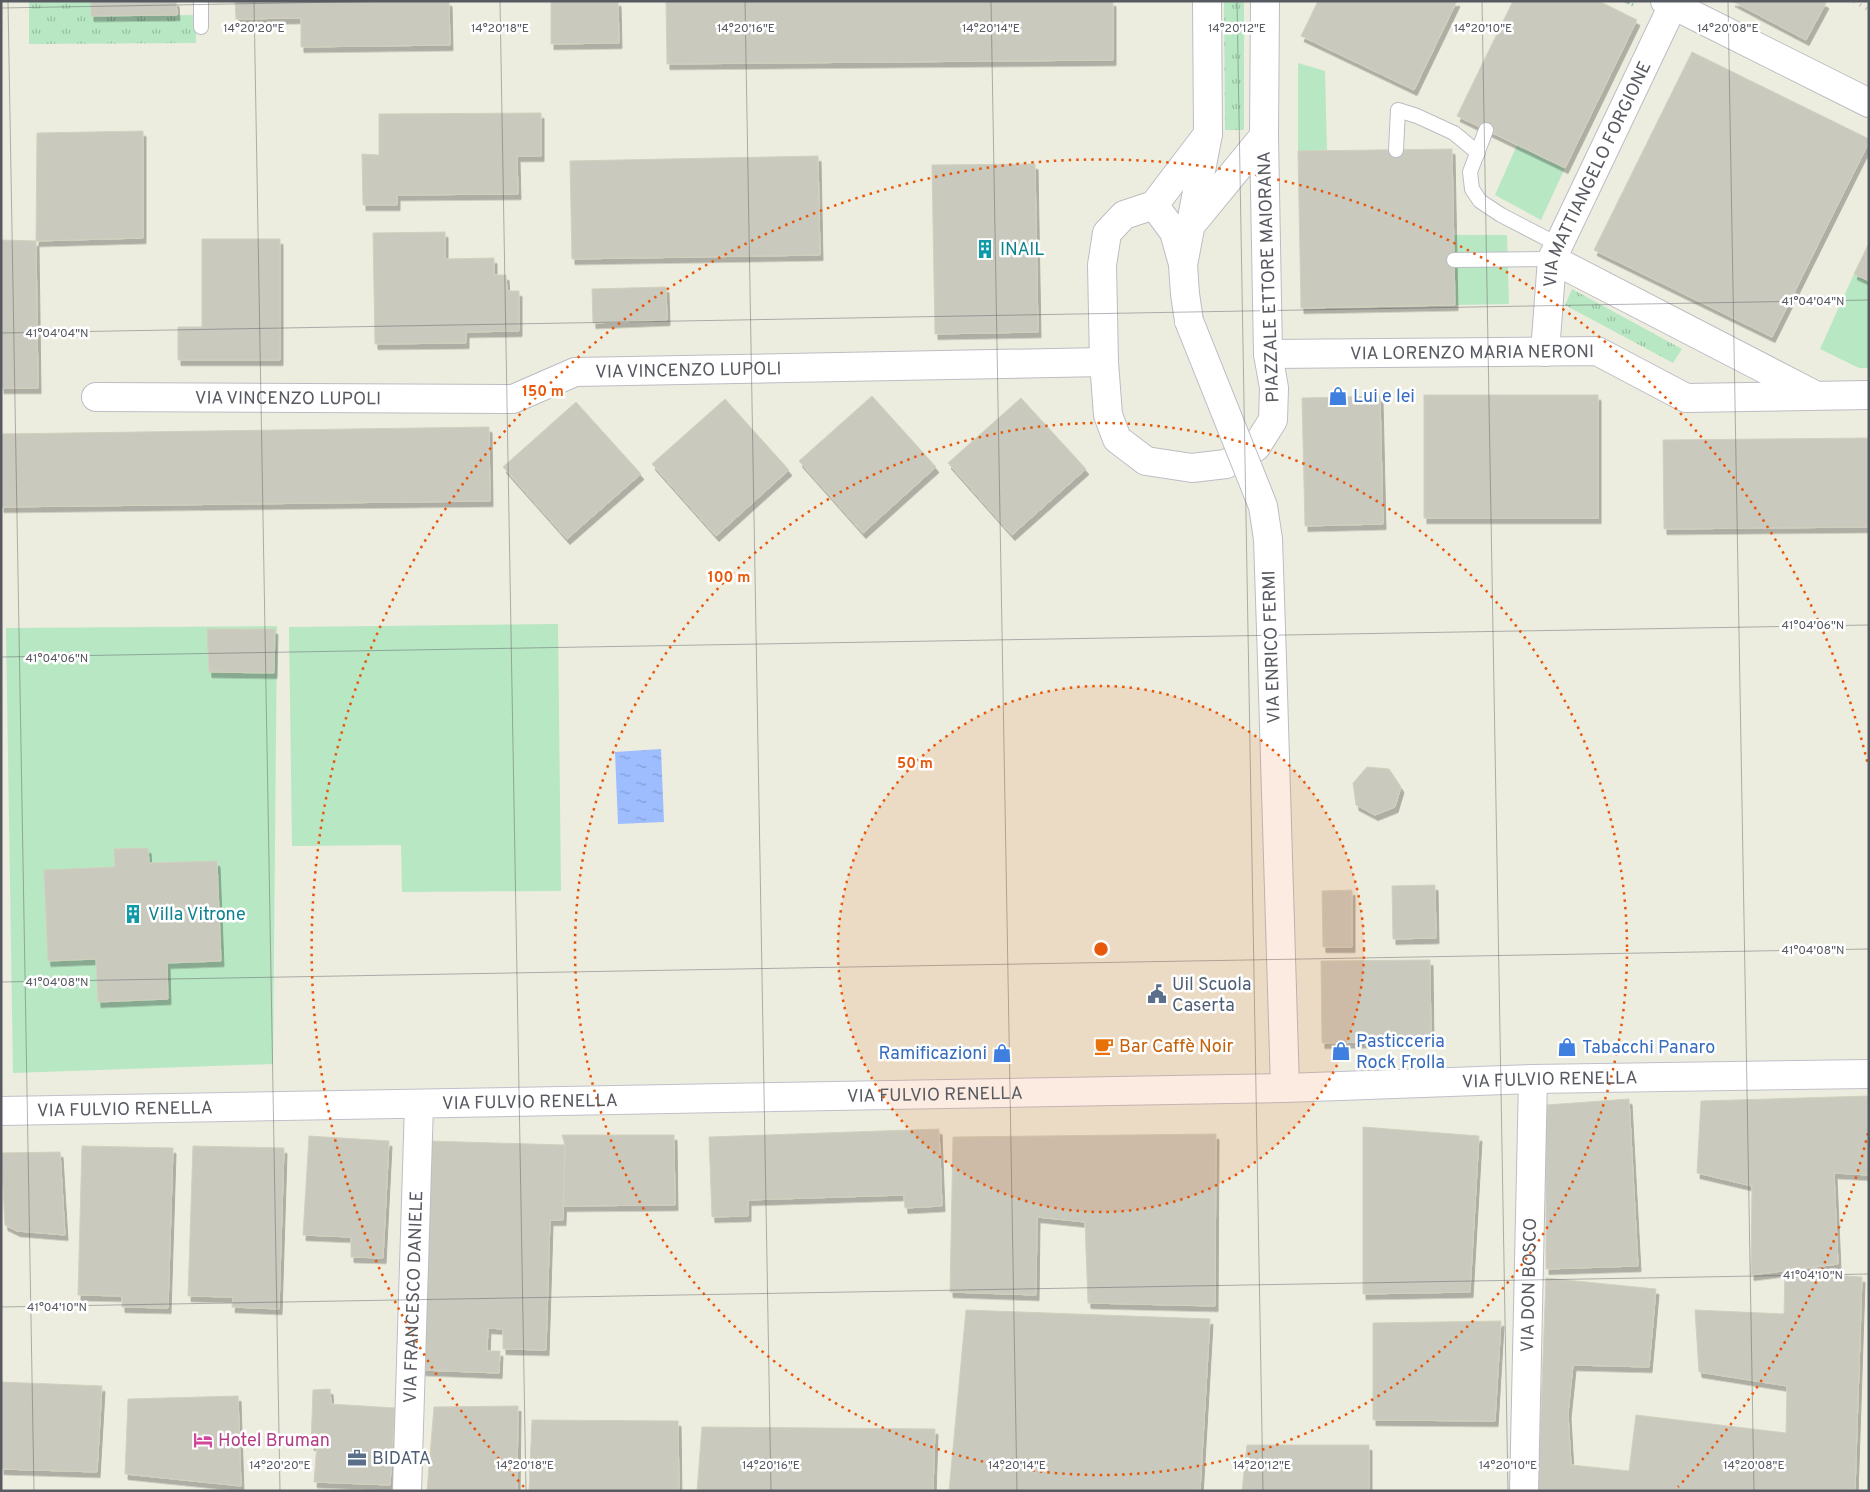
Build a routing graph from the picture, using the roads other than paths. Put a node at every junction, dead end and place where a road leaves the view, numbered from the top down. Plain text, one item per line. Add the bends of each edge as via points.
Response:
1 (201, 1) edge
2 (1207, 1) edge
3 (1265, 1) edge
4 (1669, 3) edge
5 (201, 27) dead end
6 (1869, 103) edge
7 (1486, 130) dead end
8 (1208, 134) junction
9 (1264, 136) junction
10 (1396, 150) dead end
11 (1478, 153) junction
12 (1154, 205) junction
13 (1193, 222) junction
14 (1555, 252) junction
15 (1454, 260) dead end
16 (1183, 265) junction
17 (1545, 352) junction
18 (1268, 354) junction
19 (1104, 362) junction
20 (1869, 394) edge
21 (1814, 395) junction
22 (96, 397) dead end
23 (1869, 1074) edge
24 (1534, 1079) junction
25 (1285, 1088) junction
26 (419, 1104) junction
27 (1, 1111) edge
28 (407, 1491) edge
29 (1524, 1491) edge

1 - 5 lane
2 - 8 street
3 - 9 street, PIAZZALE ETTORE MAIORANA
4 - 6 street
4 - 14 street, VIA MATTIANGELO FORGIONE
7 - 11 lane
8 - 9 street, PIAZZALE ETTORE MAIORANA via 1220,146 1234,149 1245,148
8 - 12 street
8 - 13 street, VIA ENRICO FERMI
9 - 13 street, VIA ENRICO FERMI
9 - 18 street, PIAZZALE ETTORE MAIORANA
10 - 11 lane via 1398,110 1454,134
11 - 14 lane via 1470,172 1472,189 1480,201
12 - 16 street via 1174,232
12 - 19 street, PIAZZALE ETTORE MAIORANA via 1124,215 1106,233 1102,265
13 - 16 street, VIA ENRICO FERMI
14 - 15 lane
14 - 17 street, VIA MATTIANGELO FORGIONE
14 - 21 street, VIA LORENZO MARIA NERONI
16 - 25 street, VIA ENRICO FERMI, bridge via 1189,321 1262,506 1268,539
17 - 18 street, VIA LORENZO MARIA NERONI
17 - 21 street, VIA LORENZO MARIA NERONI via 1597,351 1686,398
18 - 19 street, PIAZZALE ETTORE MAIORANA via 1274,388 1272,420 1256,447 1226,464 1192,468 1146,461 1117,439 1108,415
19 - 22 street, VIA VINCENZO LUPOLI via 575,372 513,399
20 - 21 street, VIA LORENZO MARIA NERONI
23 - 24 street, VIA FULVIO RENELLA
24 - 25 street, VIA FULVIO RENELLA
24 - 29 street, VIA DON BOSCO
25 - 26 street, VIA FULVIO RENELLA
26 - 27 street, VIA FULVIO RENELLA
26 - 28 street, VIA FRANCESCO DANIELE

